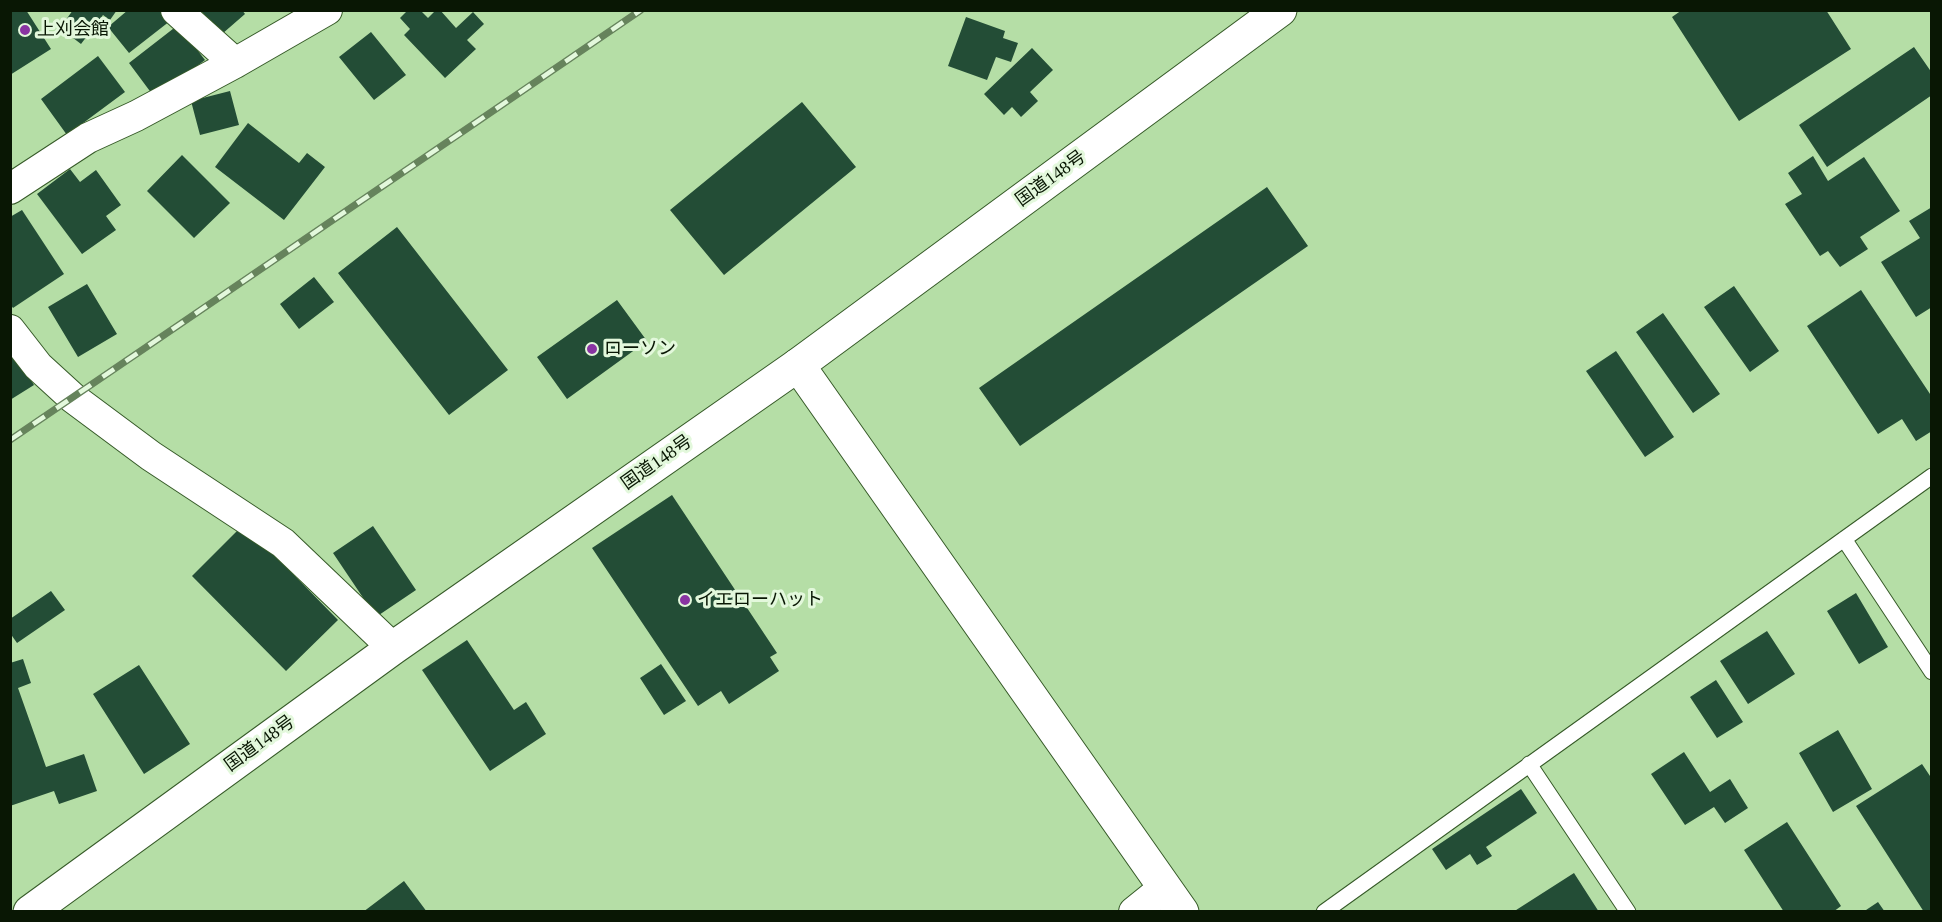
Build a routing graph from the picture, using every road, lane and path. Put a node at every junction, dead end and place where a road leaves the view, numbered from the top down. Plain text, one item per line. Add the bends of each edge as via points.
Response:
1 (176, 10) edge
2 (327, 10) edge
3 (1280, 10) edge
4 (235, 63) junction
5 (10, 189) edge
6 (10, 330) edge
7 (798, 365) junction
8 (1932, 476) edge
9 (1844, 539) junction
10 (393, 648) junction
11 (1932, 672) edge
12 (1529, 764) junction
13 (1173, 899) edge
14 (30, 912) edge
15 (1134, 912) edge
16 (1324, 912) edge
17 (1628, 912) edge

1 - 4 street
2 - 4 street
3 - 7 main road, 国道148号
4 - 5 street via 88,138
6 - 10 street via 38,366 73,398 151,456 283,543
7 - 10 main road, 国道148号
7 - 13 main road
8 - 9 lane
9 - 11 lane
9 - 12 lane
10 - 14 main road, 国道148号
12 - 16 lane
12 - 17 lane
13 - 15 street

